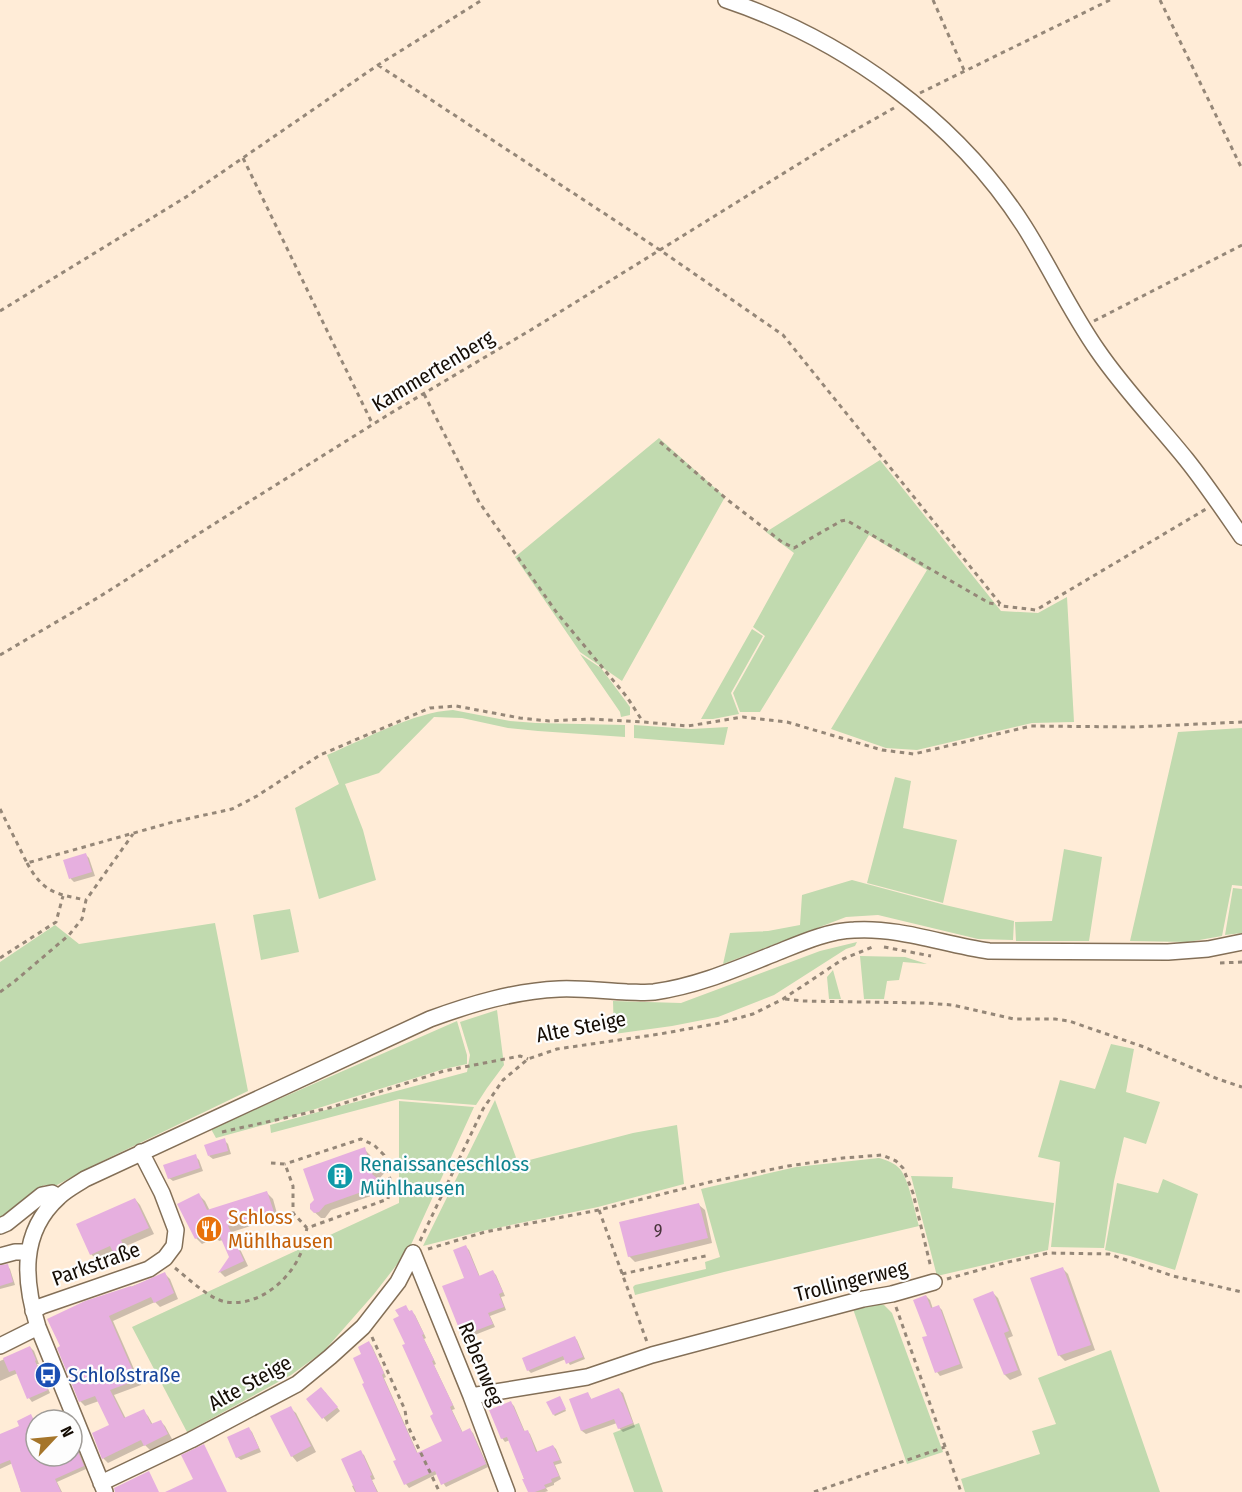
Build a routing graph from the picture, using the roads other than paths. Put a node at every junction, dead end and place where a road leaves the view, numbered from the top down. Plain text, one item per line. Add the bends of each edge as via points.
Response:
1 (726, 0) edge
2 (1242, 537) edge
3 (1242, 942) edge
4 (141, 1152) junction
5 (59, 1197) junction
6 (0, 1226) edge
7 (28, 1252) junction
8 (413, 1253) joint
9 (0, 1256) edge
10 (934, 1282) road end
11 (33, 1311) junction
12 (38, 1327) junction
13 (0, 1346) edge
14 (471, 1396) junction
15 (103, 1487) edge
16 (507, 1492) edge

1 - 2 street via 808,35 859,65 944,130 984,172 1023,226 1105,361 1187,460
3 - 4 street via 1168,952 989,951 899,933 845,931 806,941 684,987 651,993 559,989 477,1003 430,1019
4 - 5 street via 85,1179
4 - 11 street, Parkstraße via 176,1230 174,1246 165,1258 148,1269
5 - 6 street via 52,1193 42,1195
5 - 7 street via 39,1223
7 - 9 street
7 - 11 street via 27,1276
8 - 14 street, Rebenweg
8 - 15 street, Alte Steige via 398,1282 363,1327 297,1384
10 - 14 street, Trollingerweg via 652,1355 587,1377
11 - 12 street
12 - 13 street
12 - 15 street
14 - 16 street, Rebenweg

